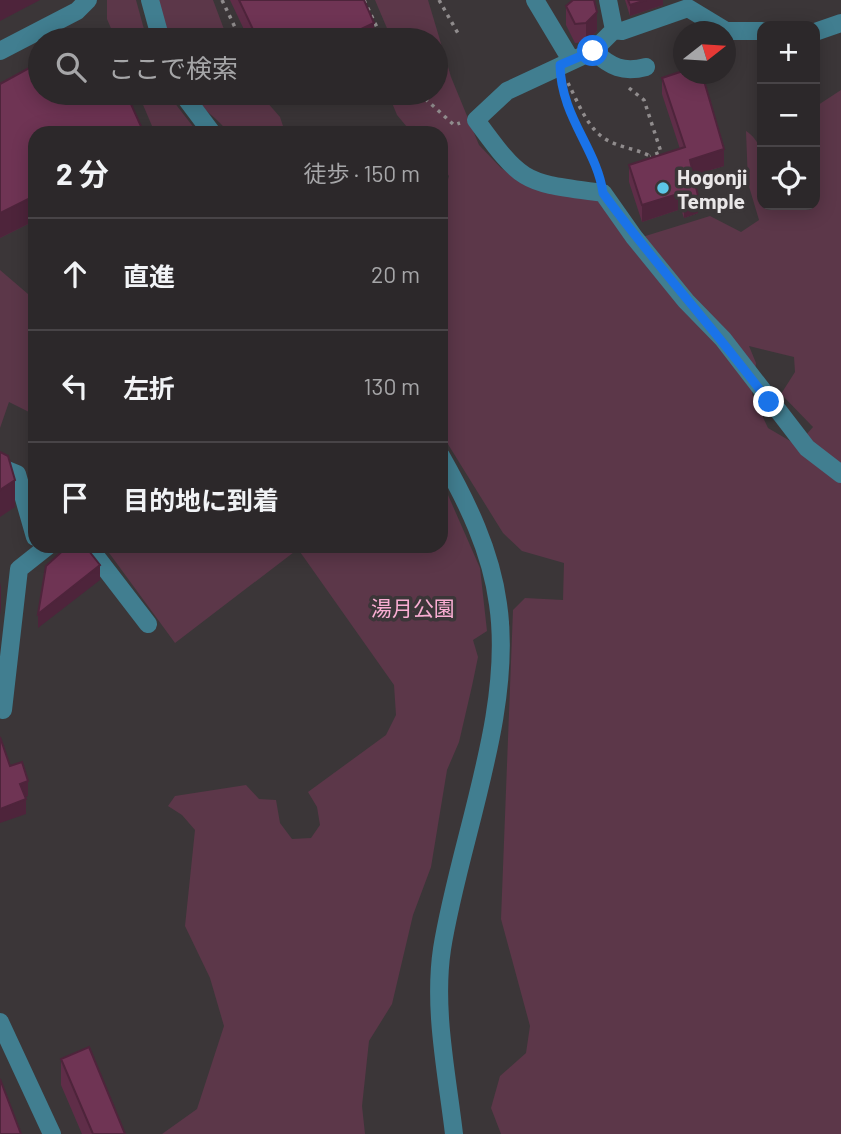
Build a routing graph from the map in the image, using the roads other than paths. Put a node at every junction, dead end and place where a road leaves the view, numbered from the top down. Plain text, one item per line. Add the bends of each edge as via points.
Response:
1 (88, 0) edge
2 (150, 0) edge
3 (535, 0) edge
4 (608, 0) edge
5 (841, 23) edge
6 (44, 28) edge
7 (158, 28) edge
8 (614, 30) junction
9 (820, 30) edge
10 (757, 31) edge
11 (28, 36) edge
12 (0, 51) edge
13 (593, 51) junction
14 (566, 63) junction
15 (646, 68) dead end
16 (191, 105) edge
17 (207, 126) edge
18 (0, 467) edge
19 (448, 469) edge
20 (841, 474) edge
21 (28, 508) edge
22 (33, 553) edge
23 (93, 553) edge
24 (148, 624) dead end
25 (3, 710) dead end
26 (0, 1022) edge
27 (52, 1134) edge
28 (454, 1134) edge

1 - 6 street
2 - 7 street
3 - 14 street
4 - 8 street
5 - 9 street
8 - 10 street via 688,8 726,31
8 - 13 street
11 - 12 street
13 - 14 street
13 - 15 street via 620,70
14 - 20 street via 508,91 476,120 507,163 524,177 539,184 603,193 807,447
16 - 17 street
18 - 21 street via 17,474
19 - 28 street via 483,545 494,579 500,628 497,699 442,949 442,1033
22 - 25 street via 19,569
23 - 24 street
26 - 27 street

